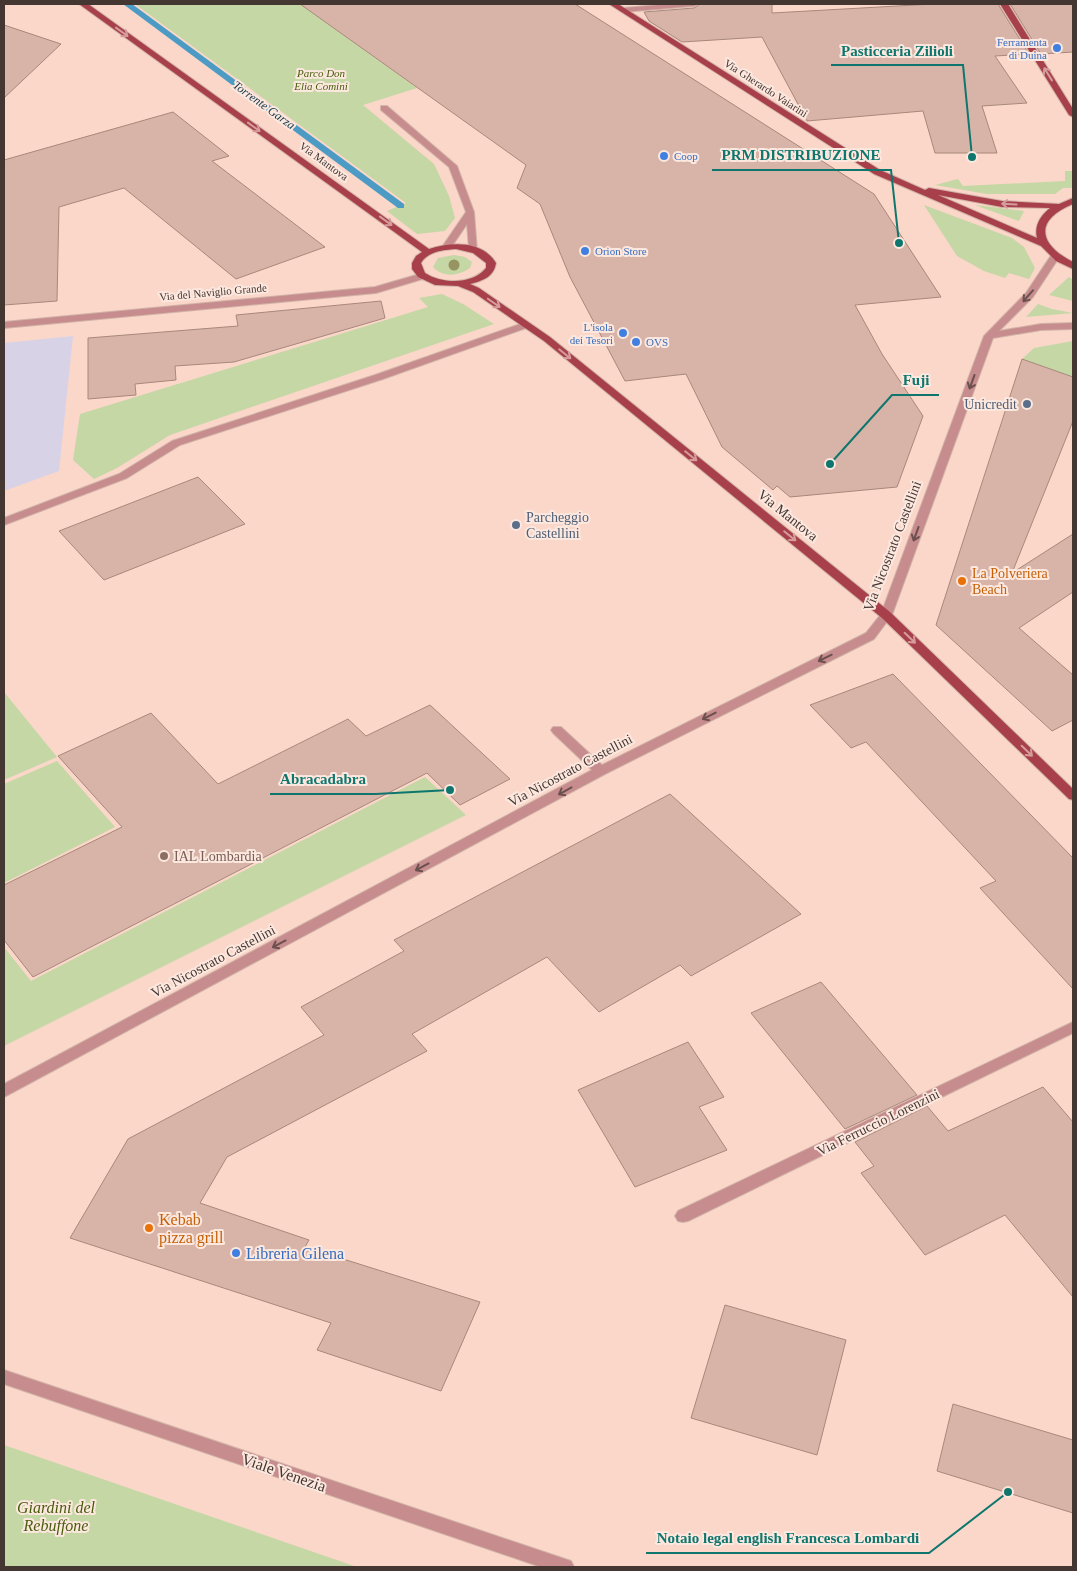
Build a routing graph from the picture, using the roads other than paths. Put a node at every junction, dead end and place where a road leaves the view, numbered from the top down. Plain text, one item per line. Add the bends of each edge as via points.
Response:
1 (82, 4) edge
2 (613, 4) edge
3 (694, 4) edge
4 (1004, 4) edge
5 (623, 10) junction
6 (384, 108) dead end
7 (1073, 115) edge
8 (910, 187) junction
9 (1073, 201) edge
10 (1058, 206) junction
11 (470, 212) junction
12 (1043, 244) junction
13 (446, 247) junction
14 (474, 249) junction
15 (428, 252) junction
16 (1055, 256) junction
17 (1073, 266) edge
18 (423, 276) junction
19 (461, 284) junction
20 (4, 324) edge
21 (526, 325) junction
22 (1073, 326) edge
23 (989, 336) junction
24 (4, 522) edge
25 (886, 616) junction
26 (557, 730) dead end
27 (601, 771) junction
28 (1073, 796) edge
29 (1073, 1028) edge
30 (4, 1091) edge
31 (683, 1216) dead end
32 (4, 1377) edge
33 (565, 1567) edge

1 -> 15 main road, Via Mantova
2 - 5 main road, Via Gherardo Vaiarini
3 - 5 street
7 -> 4 main road
5 - 8 main road, Via Gherardo Vaiarini via 877,172
6 - 11 street via 453,166
10 -> 8 main road, Via Gherardo Vaiarini via 1002,204
8 - 12 main road, Via Gherardo Vaiarini
9 - 10 main road
10 - 12 main road via 1040,223 1039,234
11 - 13 street
11 - 14 street
12 - 16 main road
13 - 14 main road
13 - 15 main road
14 - 19 main road, Via Mantova via 490,260 490,268 480,278
15 - 18 main road via 417,263
16 - 17 main road
16 -> 23 street, Via Nicostrato Castellini via 1030,295
18 - 19 main road, Via Mantova via 433,281
18 - 20 street, Via del Naviglio Grande via 376,290
19 -> 21 main road, Via Mantova via 476,290
21 - 24 street via 380,377 176,443 123,476
21 -> 25 main road, Via Mantova
22 - 23 street
23 -> 25 street, Via Nicostrato Castellini
25 -> 27 street, Via Nicostrato Castellini via 870,636
25 -> 28 main road, Via Mantova
26 - 27 street
27 -> 30 street, Via Nicostrato Castellini
29 - 31 street, Via Ferruccio Lorenzini
32 - 33 street, Viale Venezia

